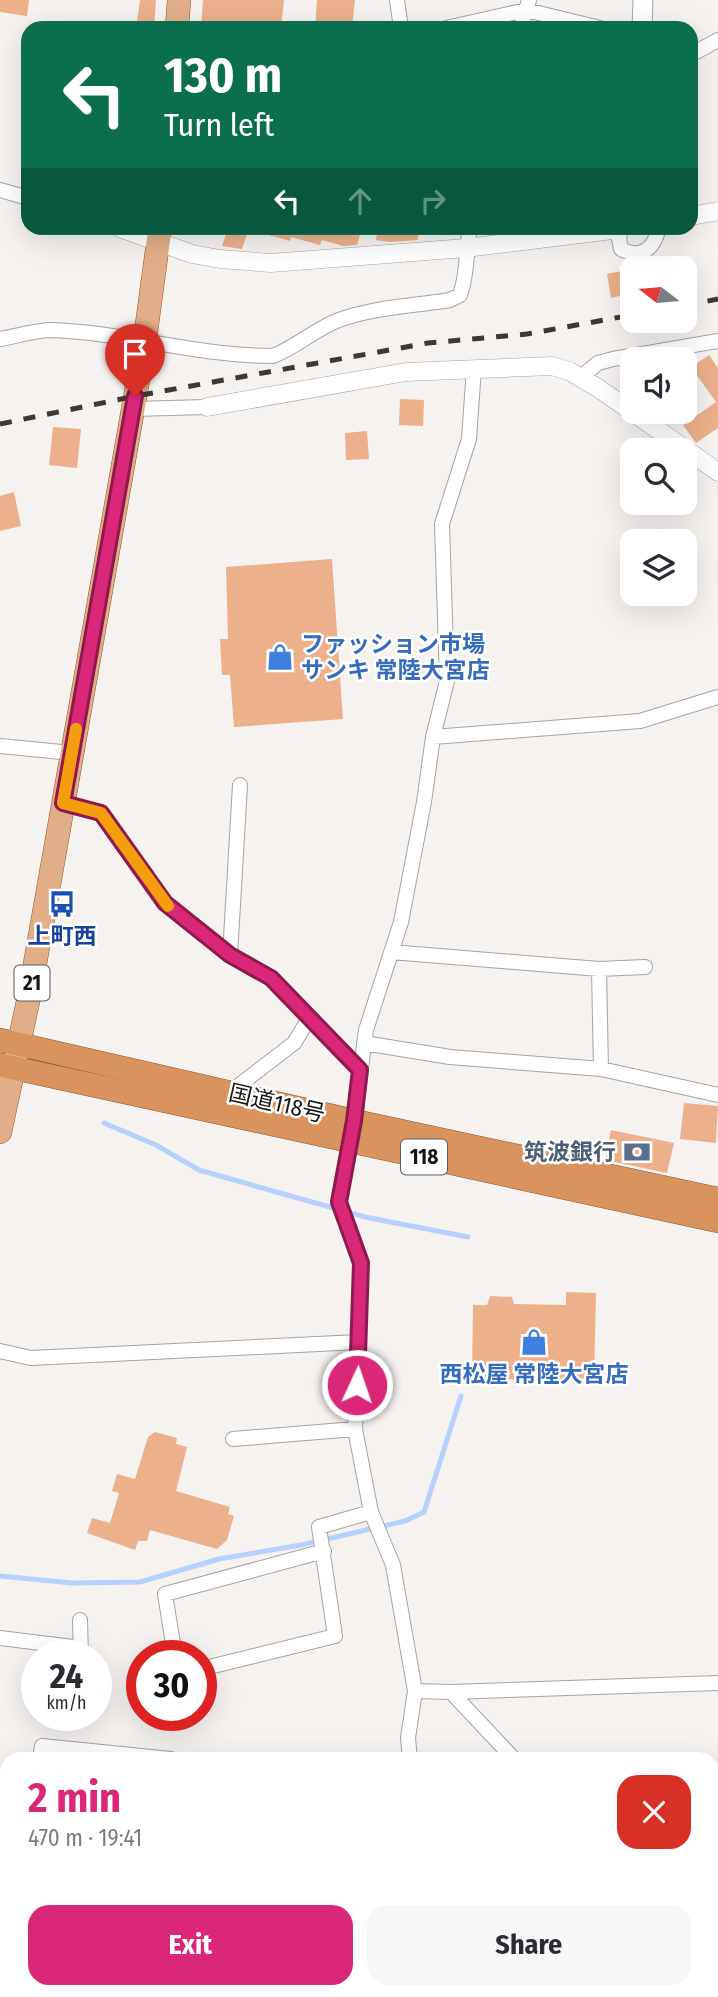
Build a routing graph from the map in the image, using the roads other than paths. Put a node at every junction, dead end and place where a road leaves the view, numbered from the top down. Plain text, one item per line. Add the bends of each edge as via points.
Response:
1 (179, 0) edge
2 (397, 0) edge
3 (643, 0) edge
4 (527, 5) edge
5 (178, 21) edge
6 (400, 21) edge
7 (471, 21) edge
8 (578, 21) edge
9 (642, 21) edge
10 (718, 40) edge
11 (698, 51) edge
12 (0, 190) edge
13 (21, 196) edge
14 (718, 211) edge
15 (698, 215) edge
16 (159, 235) edge
17 (160, 235) edge
18 (469, 235) edge
19 (566, 235) edge
20 (620, 235) edge
21 (657, 235) edge
22 (466, 248) junction
23 (0, 339) edge
24 (145, 340) junction
25 (718, 341) edge
26 (474, 368) junction
27 (581, 377) junction
28 (207, 407) joint
29 (134, 409) junction
30 (718, 471) edge
31 (718, 697) edge
32 (433, 737) junction
33 (0, 746) edge
34 (72, 753) junction
35 (240, 785) dead end
36 (63, 803) junction
37 (391, 952) junction
38 (230, 955) junction
39 (645, 967) dead end
40 (599, 970) junction
41 (310, 1017) junction
42 (9, 1042) edge
43 (364, 1042) junction
44 (7, 1067) edge
45 (601, 1069) junction
46 (360, 1070) junction
47 (229, 1093) junction
48 (718, 1095) edge
49 (352, 1131) junction
50 (0, 1132) edge
51 (718, 1199) edge
52 (718, 1221) edge
53 (359, 1342) junction
54 (0, 1351) edge
55 (355, 1429) junction
56 (233, 1439) dead end
57 (371, 1512) junction
58 (324, 1551) junction
59 (80, 1620) dead end
60 (0, 1638) edge
61 (81, 1640) edge
62 (172, 1640) edge
63 (21, 1642) edge
64 (217, 1665) edge
65 (718, 1683) edge
66 (415, 1690) junction
67 (451, 1692) junction
68 (41, 1752) edge
69 (93, 1752) edge
70 (409, 1752) edge
71 (507, 1752) edge

1 - 5 main road
2 - 6 street
3 - 9 main road
4 - 7 street
4 - 8 street
10 - 11 street
12 - 13 street
14 - 15 street
16 - 24 main road, 21
17 - 22 street via 178,250 271,263
18 - 22 street
19 - 22 street
20 - 21 street via 621,249 643,253 654,245
22 - 24 street via 460,295 357,314 272,356 201,351
23 - 24 street via 50,330
24 - 29 main road, 21
25 - 27 street via 613,359 598,363
26 - 27 street via 552,366
26 - 28 street via 406,372
26 - 32 street via 470,439 442,524 447,681
27 - 30 street
28 - 29 street
29 - 34 main road, 21
31 - 32 street via 640,722
32 - 37 street via 406,895
33 - 34 street
34 - 36 main road, 21
35 - 38 street
36 - 38 street via 101,813 165,903
36 - 42 main road, 21 via 30,992
37 - 40 street
37 - 43 street
38 - 41 street via 271,978
39 - 40 street
40 - 45 street
41 - 46 street
41 - 47 street via 294,1043
42 - 44 main road, 21
42 - 47 highway, 国道118号 / 118
43 - 45 street via 450,1058
43 - 46 street
44 - 49 highway, 国道118号 / 118
44 - 50 main road, 21
45 - 48 street
46 - 49 street
47 - 49 highway, 国道118号 / 118
49 - 51 highway, 国道118号 / 118
49 - 52 highway, 国道118号 / 118
49 - 53 street via 339,1202 361,1263
53 - 54 street via 31,1358
53 - 55 street
55 - 56 street
55 - 57 street
57 - 58 street via 319,1527
57 - 66 street via 393,1565
58 - 62 street via 164,1594
58 - 64 street via 335,1636
59 - 61 street
60 - 63 street
65 - 67 street
66 - 67 street
66 - 70 street
67 - 71 street
68 - 69 street via 41,1746

